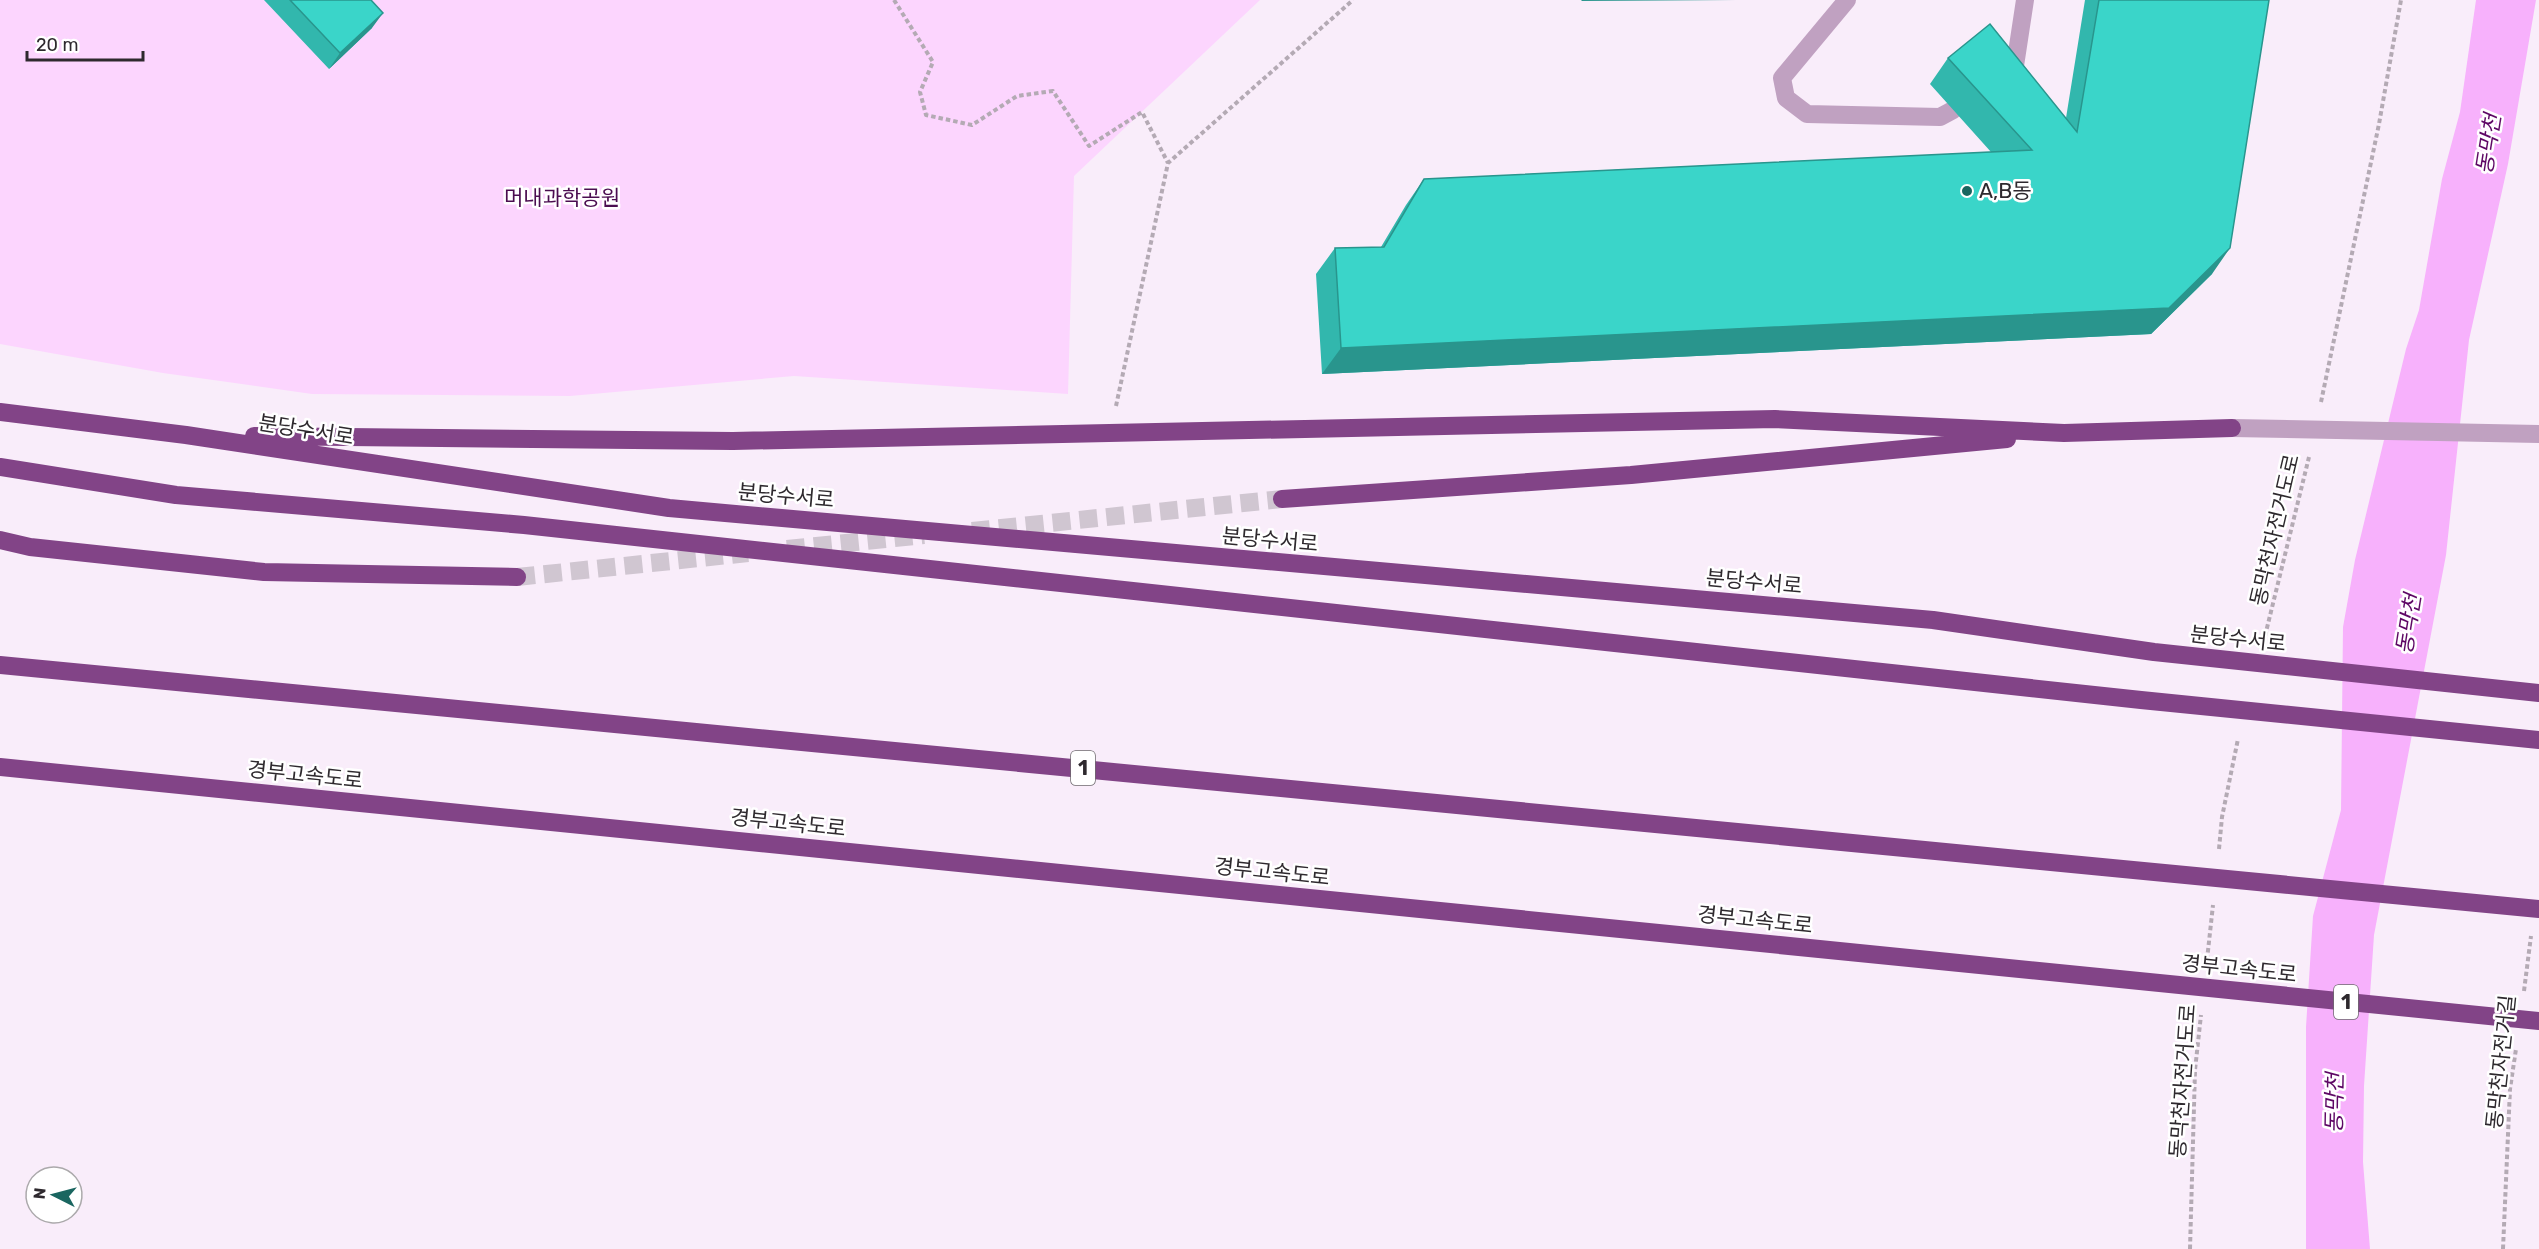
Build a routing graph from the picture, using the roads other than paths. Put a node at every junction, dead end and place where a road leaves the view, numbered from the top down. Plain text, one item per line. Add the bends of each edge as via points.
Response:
1 (1846, 0) edge
2 (2025, 0) edge
3 (2001, 86) edge
4 (1953, 110) edge
5 (0, 412) edge
6 (2232, 428) joint
7 (2064, 433) junction
8 (2539, 434) edge
9 (186, 435) junction
10 (0, 467) edge
11 (1282, 499) tunnel mouth
12 (0, 540) edge
13 (517, 577) tunnel mouth
14 (0, 664) edge
15 (2539, 693) edge
16 (2539, 740) edge
17 (0, 767) edge
18 (2536, 917) edge
19 (2539, 1021) edge

1 - 4 street via 1782,78 1786,98 1807,114 1940,117
2 - 3 street via 2013,80
5 - 9 highway, 분당수서로
6 - 7 highway
6 - 8 street
7 - 9 highway via 1775,419 734,441
7 - 11 highway via 1643,474
9 - 15 highway, 분당수서로 via 669,508 1933,620 2154,652
10 - 16 highway via 176,495 536,527
12 - 13 highway via 30,547 264,572
14 - 18 highway, 1 via 2165,872
17 - 19 highway, 경부고속도로 / 1

